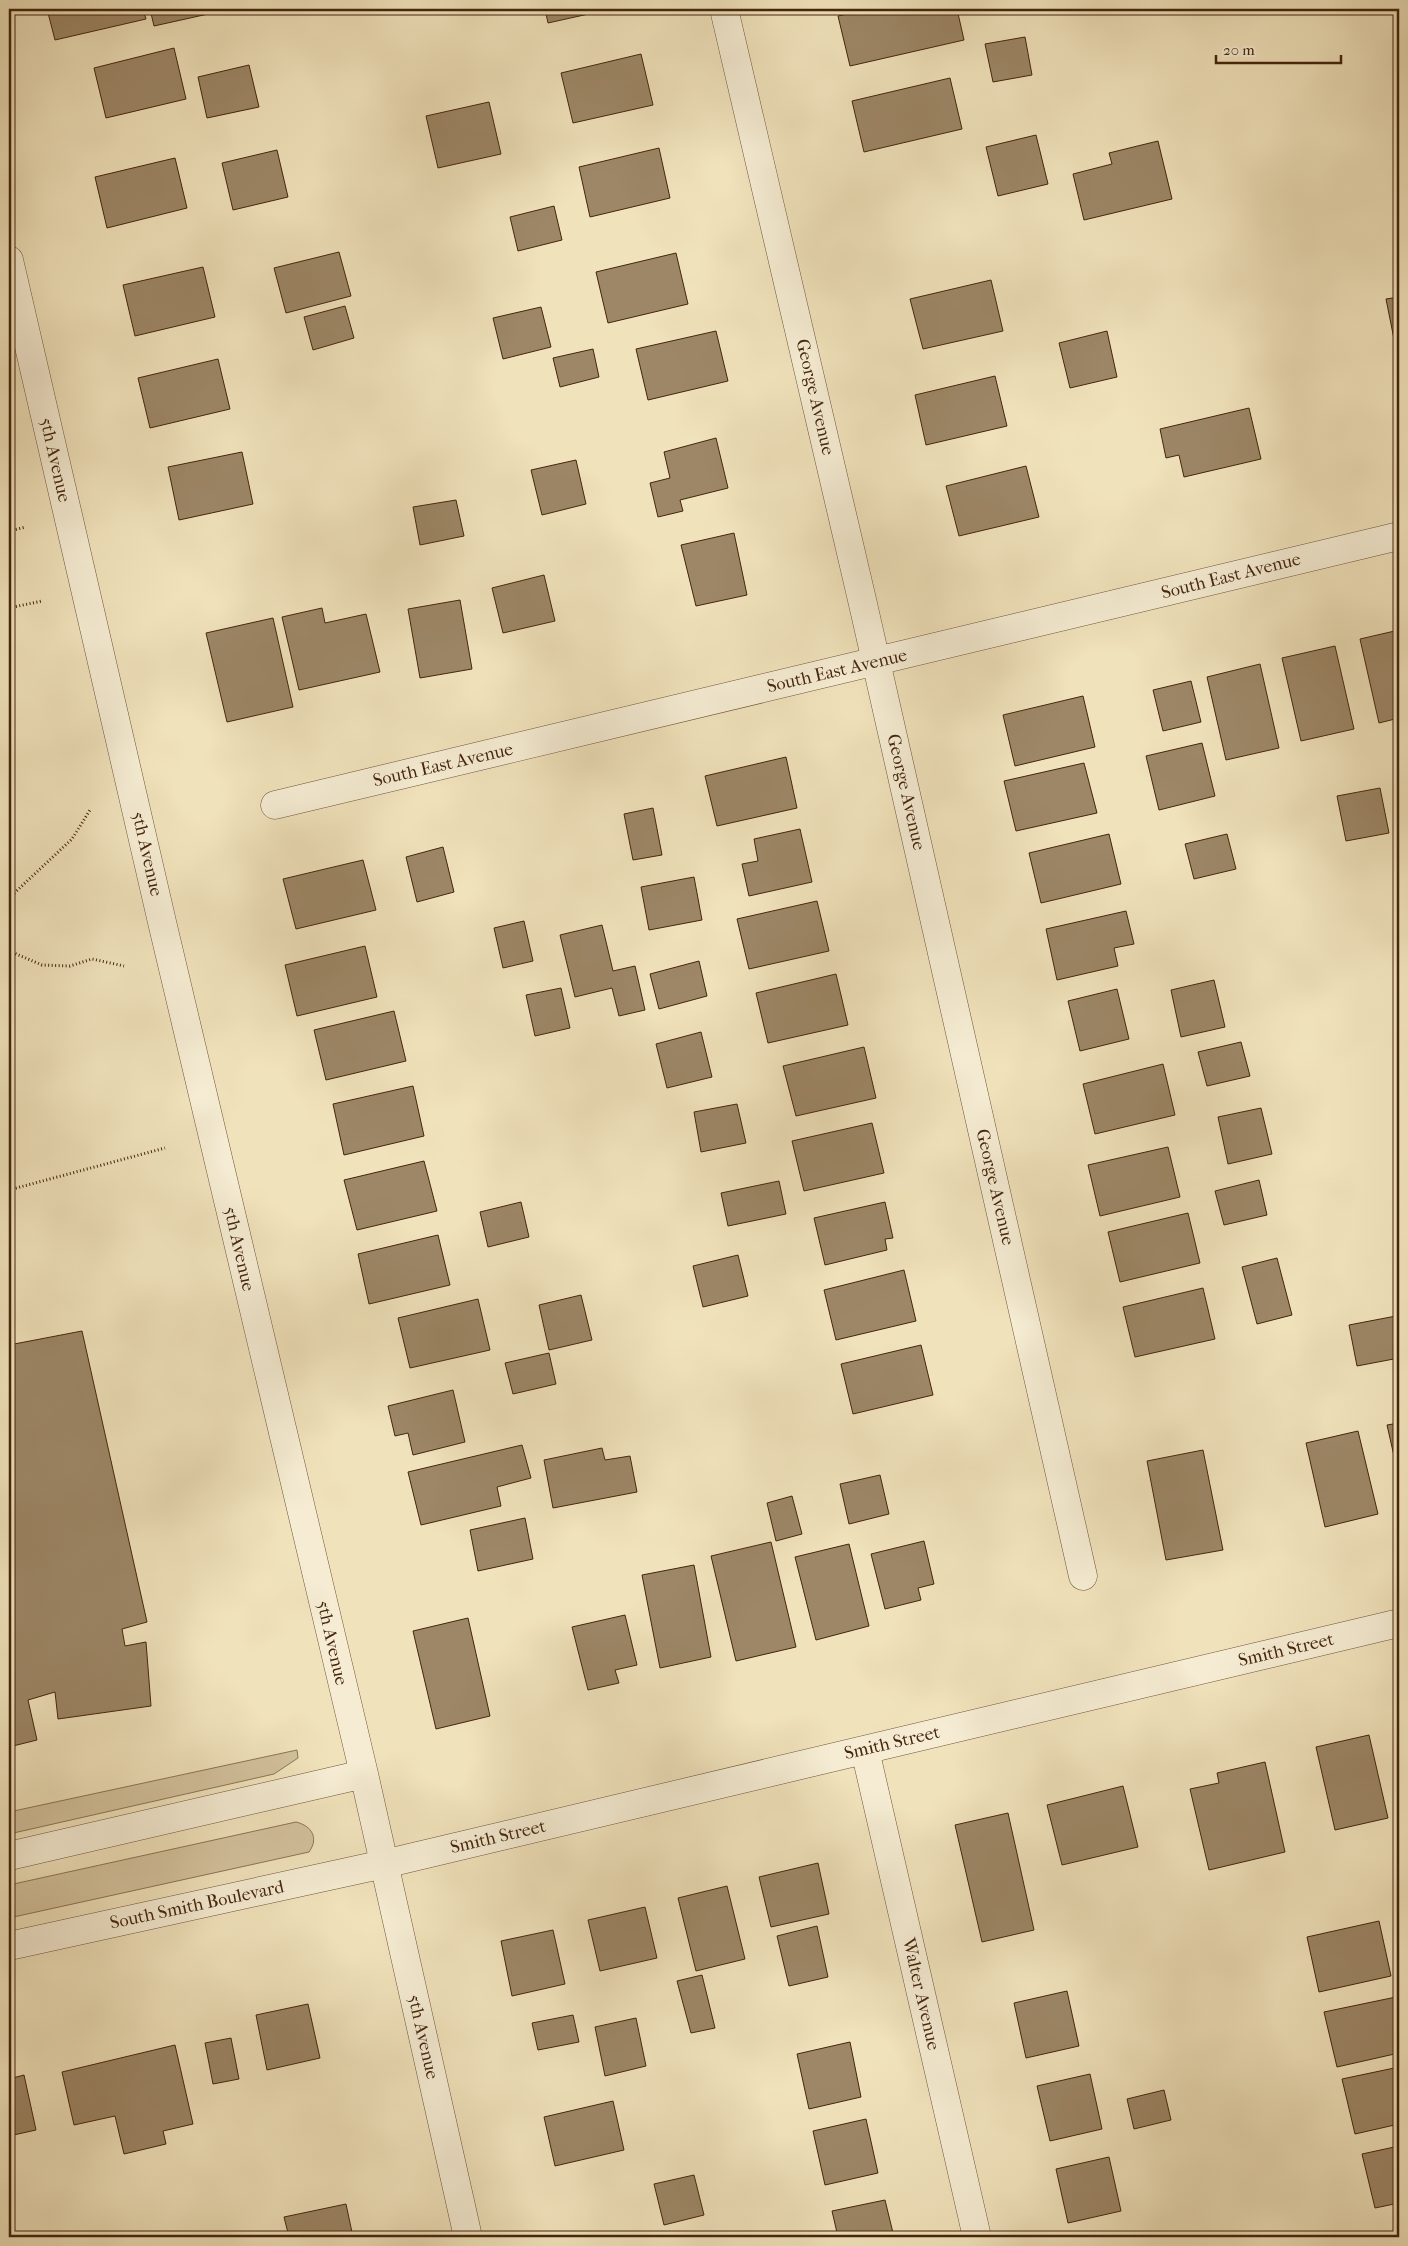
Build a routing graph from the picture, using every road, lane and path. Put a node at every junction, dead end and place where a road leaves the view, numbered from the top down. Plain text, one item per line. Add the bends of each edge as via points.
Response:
1 (724, 9) edge
2 (9, 260) edge
3 (26, 527) dead end
4 (9, 531) edge
5 (1399, 536) edge
6 (42, 601) dead end
7 (9, 608) edge
8 (876, 662) junction
9 (275, 805) dead end
10 (90, 810) dead end
11 (9, 898) edge
12 (9, 951) edge
13 (124, 966) dead end
14 (165, 1148) dead end
15 (9, 1190) edge
16 (1084, 1576) dead end
17 (1399, 1623) edge
18 (865, 1750) junction
19 (364, 1774) junction
20 (9, 1856) edge
21 (384, 1864) junction
22 (9, 1946) edge
23 (468, 2237) edge
24 (977, 2237) edge

1 - 8 street, George Avenue
2 - 19 street, 5th Avenue
3 - 4 path
5 - 8 street, South East Avenue
6 - 7 path
8 - 9 street, South East Avenue
8 - 16 street, George Avenue
10 - 11 path via 72,838
12 - 13 path via 42,965 70,966 92,959
14 - 15 path
17 - 18 street, Smith Street
18 - 21 street, Smith Street
18 - 24 street, Walter Avenue
19 - 20 street
19 - 21 street, 5th Avenue
21 - 22 street, South Smith Boulevard
21 - 23 street, 5th Avenue

